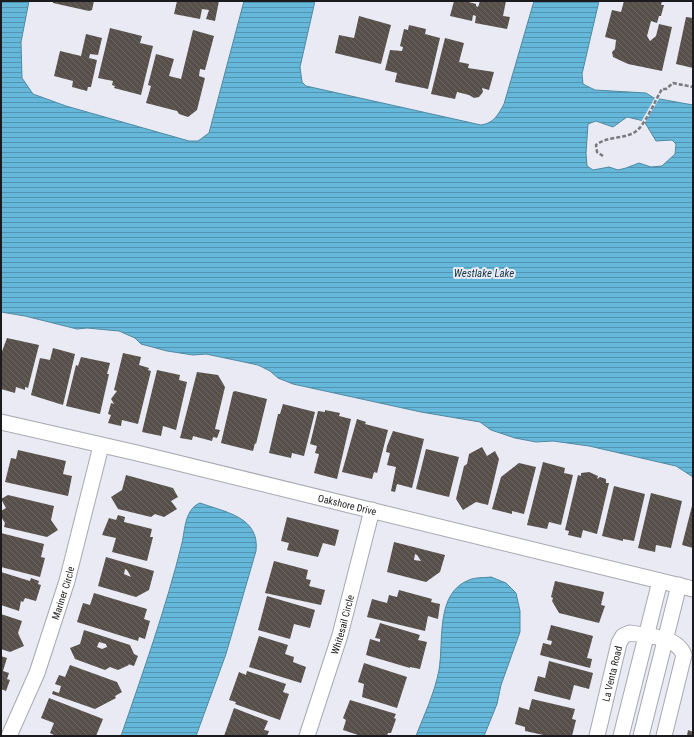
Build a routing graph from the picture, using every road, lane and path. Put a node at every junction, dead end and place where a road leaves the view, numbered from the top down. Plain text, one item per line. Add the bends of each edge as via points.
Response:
1 (693, 87) edge
2 (603, 156) dead end
3 (1, 422) edge
4 (101, 446) junction
5 (372, 510) junction
6 (660, 581) junction
7 (686, 587) edge
8 (646, 636) junction
9 (665, 640) junction
10 (9, 736) edge
11 (307, 736) edge
12 (597, 736) edge
13 (621, 736) edge
14 (641, 736) edge
15 (664, 736) edge

1 - 2 path via 673,82 662,89 635,132 601,141 596,145 597,152
3 - 4 street, Oakshore Drive
4 - 5 street, Oakshore Drive
4 - 10 street, Mariner Circle via 67,580 37,673
5 - 6 street, Oakshore Drive
5 - 11 street, Whitesail Circle via 340,635
6 - 7 street, Oakshore Drive
6 - 8 street
7 - 9 street
8 - 9 street, La Venta Road
8 - 12 street, La Venta Road via 630,633 623,636 619,643
8 - 13 street
9 - 14 street
9 - 15 street, La Venta Road via 675,643 684,655

